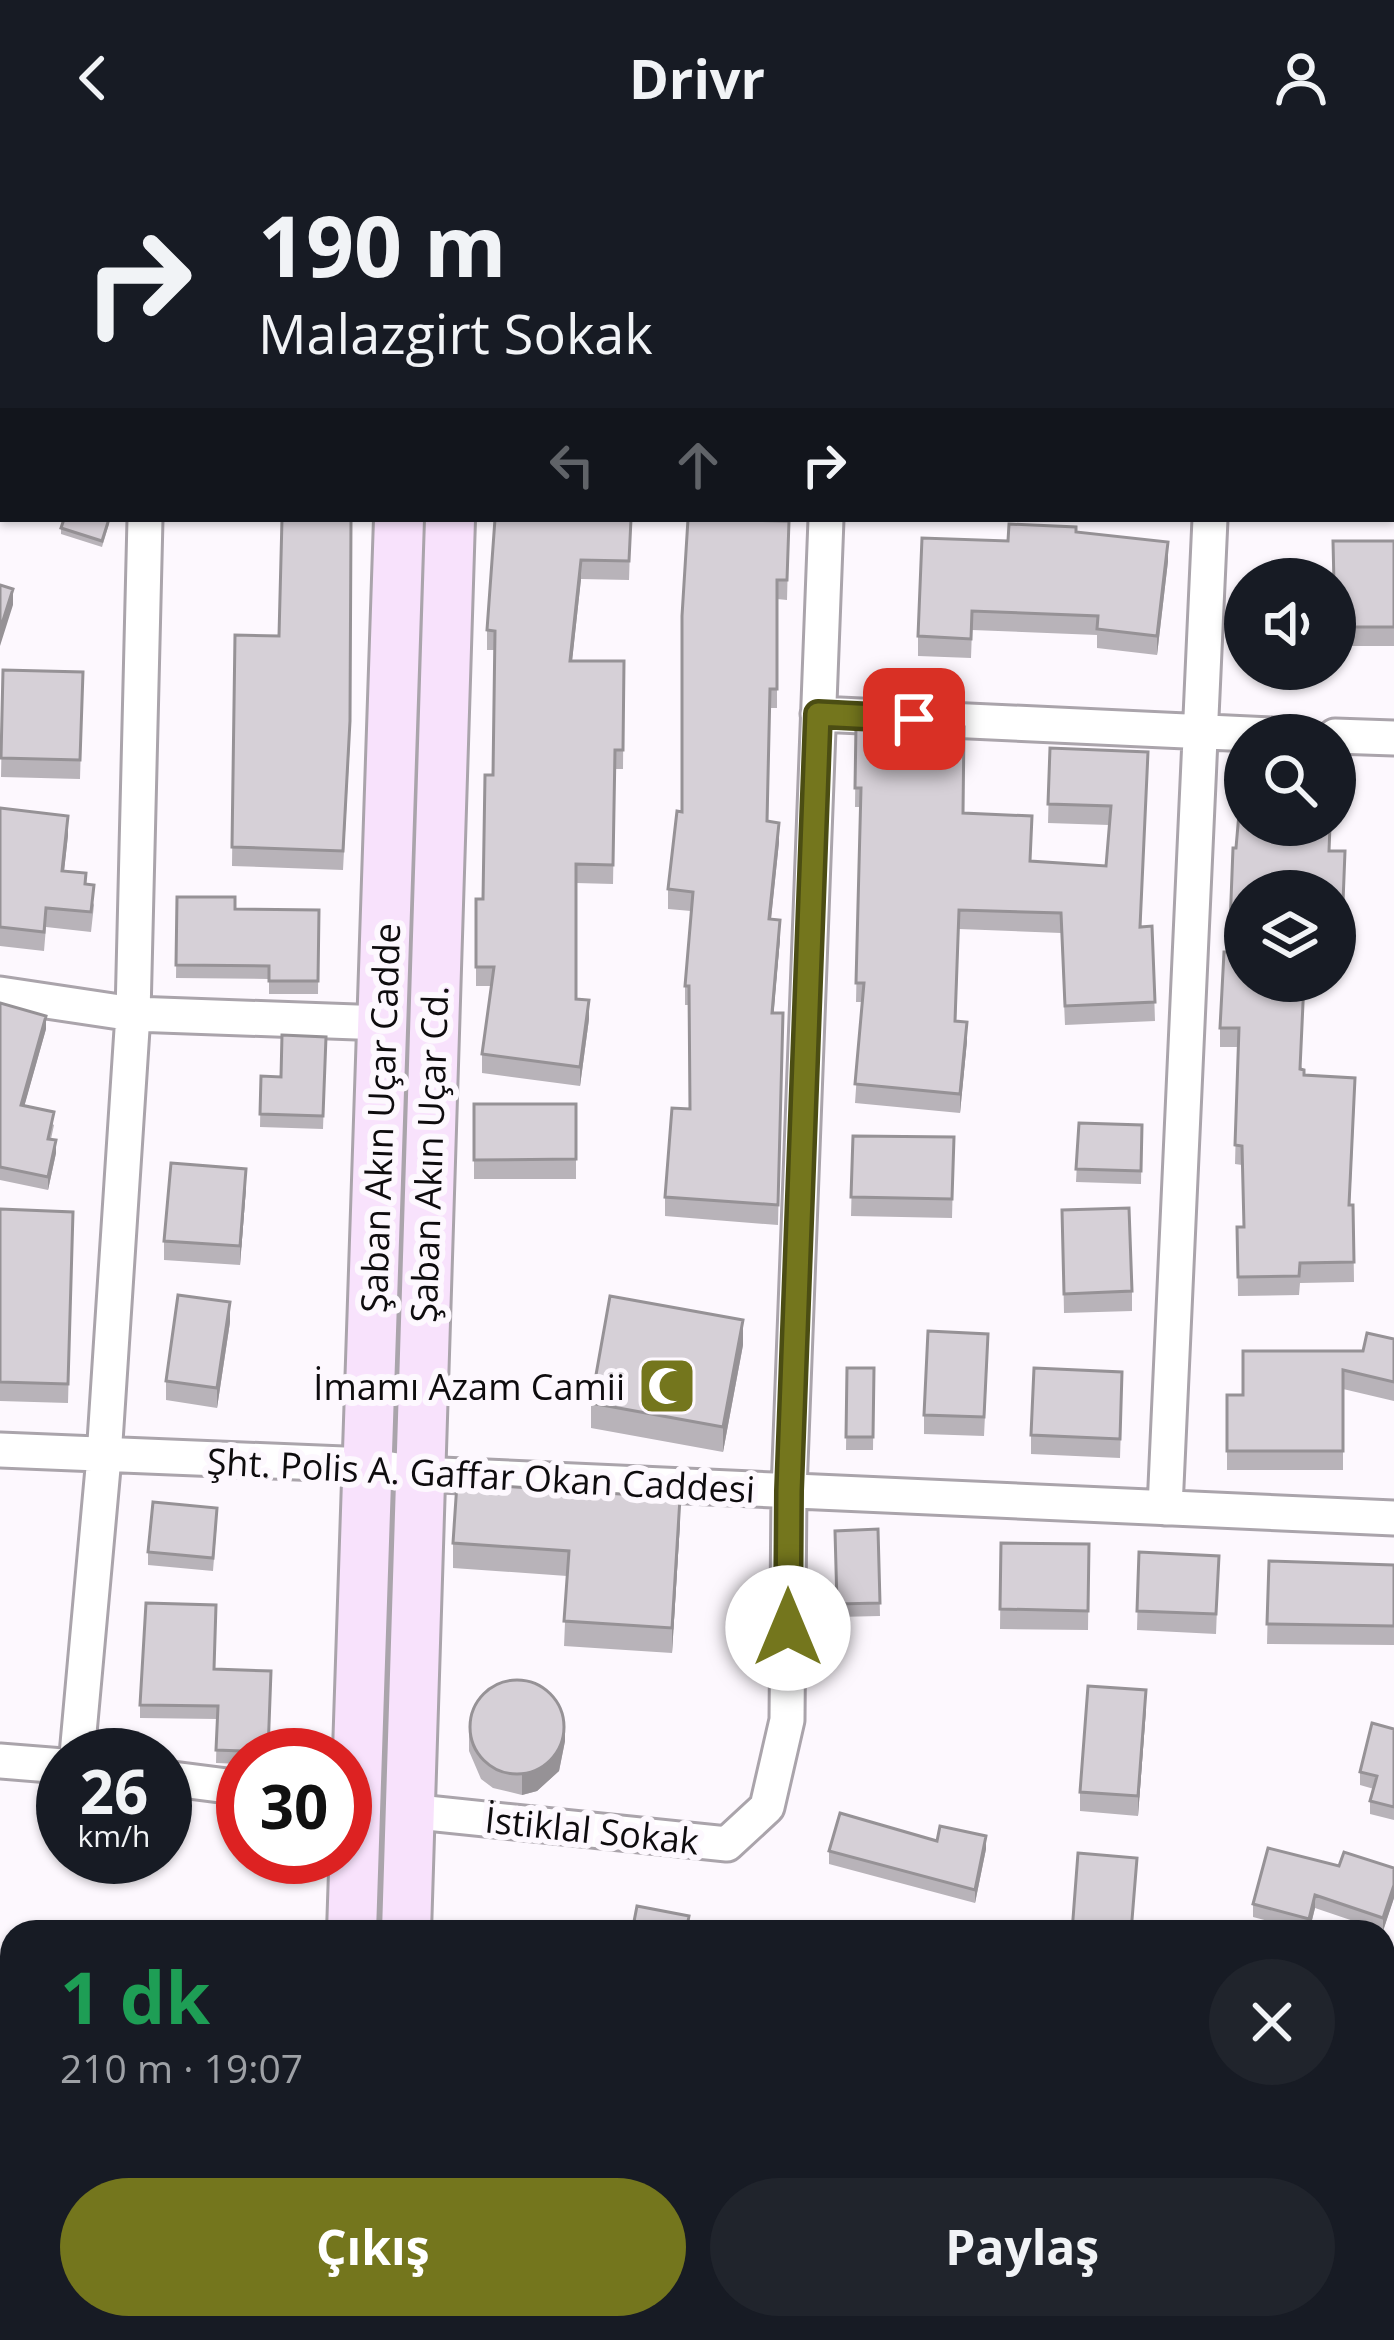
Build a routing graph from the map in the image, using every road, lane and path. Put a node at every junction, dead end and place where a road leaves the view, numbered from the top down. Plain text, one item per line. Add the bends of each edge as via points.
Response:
1 (145, 522) edge
2 (399, 522) edge
3 (450, 522) edge
4 (826, 522) edge
5 (1210, 522) edge
6 (818, 714) junction
7 (1200, 733) junction
8 (1224, 734) edge
9 (1356, 737) edge
10 (1394, 738) edge
11 (0, 994) edge
12 (133, 1013) junction
13 (384, 1022) junction
14 (0, 1450) edge
15 (104, 1456) junction
16 (368, 1465) junction
17 (419, 1474) junction
18 (789, 1491) junction
19 (1165, 1508) junction
20 (1394, 1519) edge
21 (79, 1728) edge
22 (355, 1728) edge
23 (0, 1761) edge
24 (36, 1764) edge
25 (408, 1811) junction
26 (352, 1884) edge
27 (352, 1920) edge
28 (406, 1920) edge

1 - 12 street
2 - 13 main road, Şaban Akın Uçar Cadde
3 - 17 main road, Şaban Akın Uçar Cd.
4 - 6 street, İstiklal Sokak
5 - 7 street
6 - 7 street
6 - 18 street, İstiklal Sokak
7 - 8 street
7 - 19 street
9 - 10 street
11 - 12 street
12 - 13 street
12 - 15 street
13 - 16 main road, Şaban Akın Uçar Cadde
14 - 15 street, Şht. Polis A. Gaffar Okan Caddesi
15 - 16 street, Şht. Polis A. Gaffar Okan Caddesi
15 - 21 street
16 - 17 street, Şht. Polis A. Gaffar Okan Caddesi
16 - 22 main road, Şaban Akın Uçar Cadde
17 - 18 street, Şht. Polis A. Gaffar Okan Caddesi
17 - 25 main road, Şaban Akın Uçar Cd.
18 - 19 street, Şht. Polis A. Gaffar Okan Caddesi
18 - 25 street, İstiklal Sokak via 787,1720 766,1808 727,1844
19 - 20 street, Şht. Polis A. Gaffar Okan Caddesi
23 - 24 street
25 - 28 main road, Şaban Akın Uçar Cd.
26 - 27 main road, Şaban Akın Uçar Cadde

